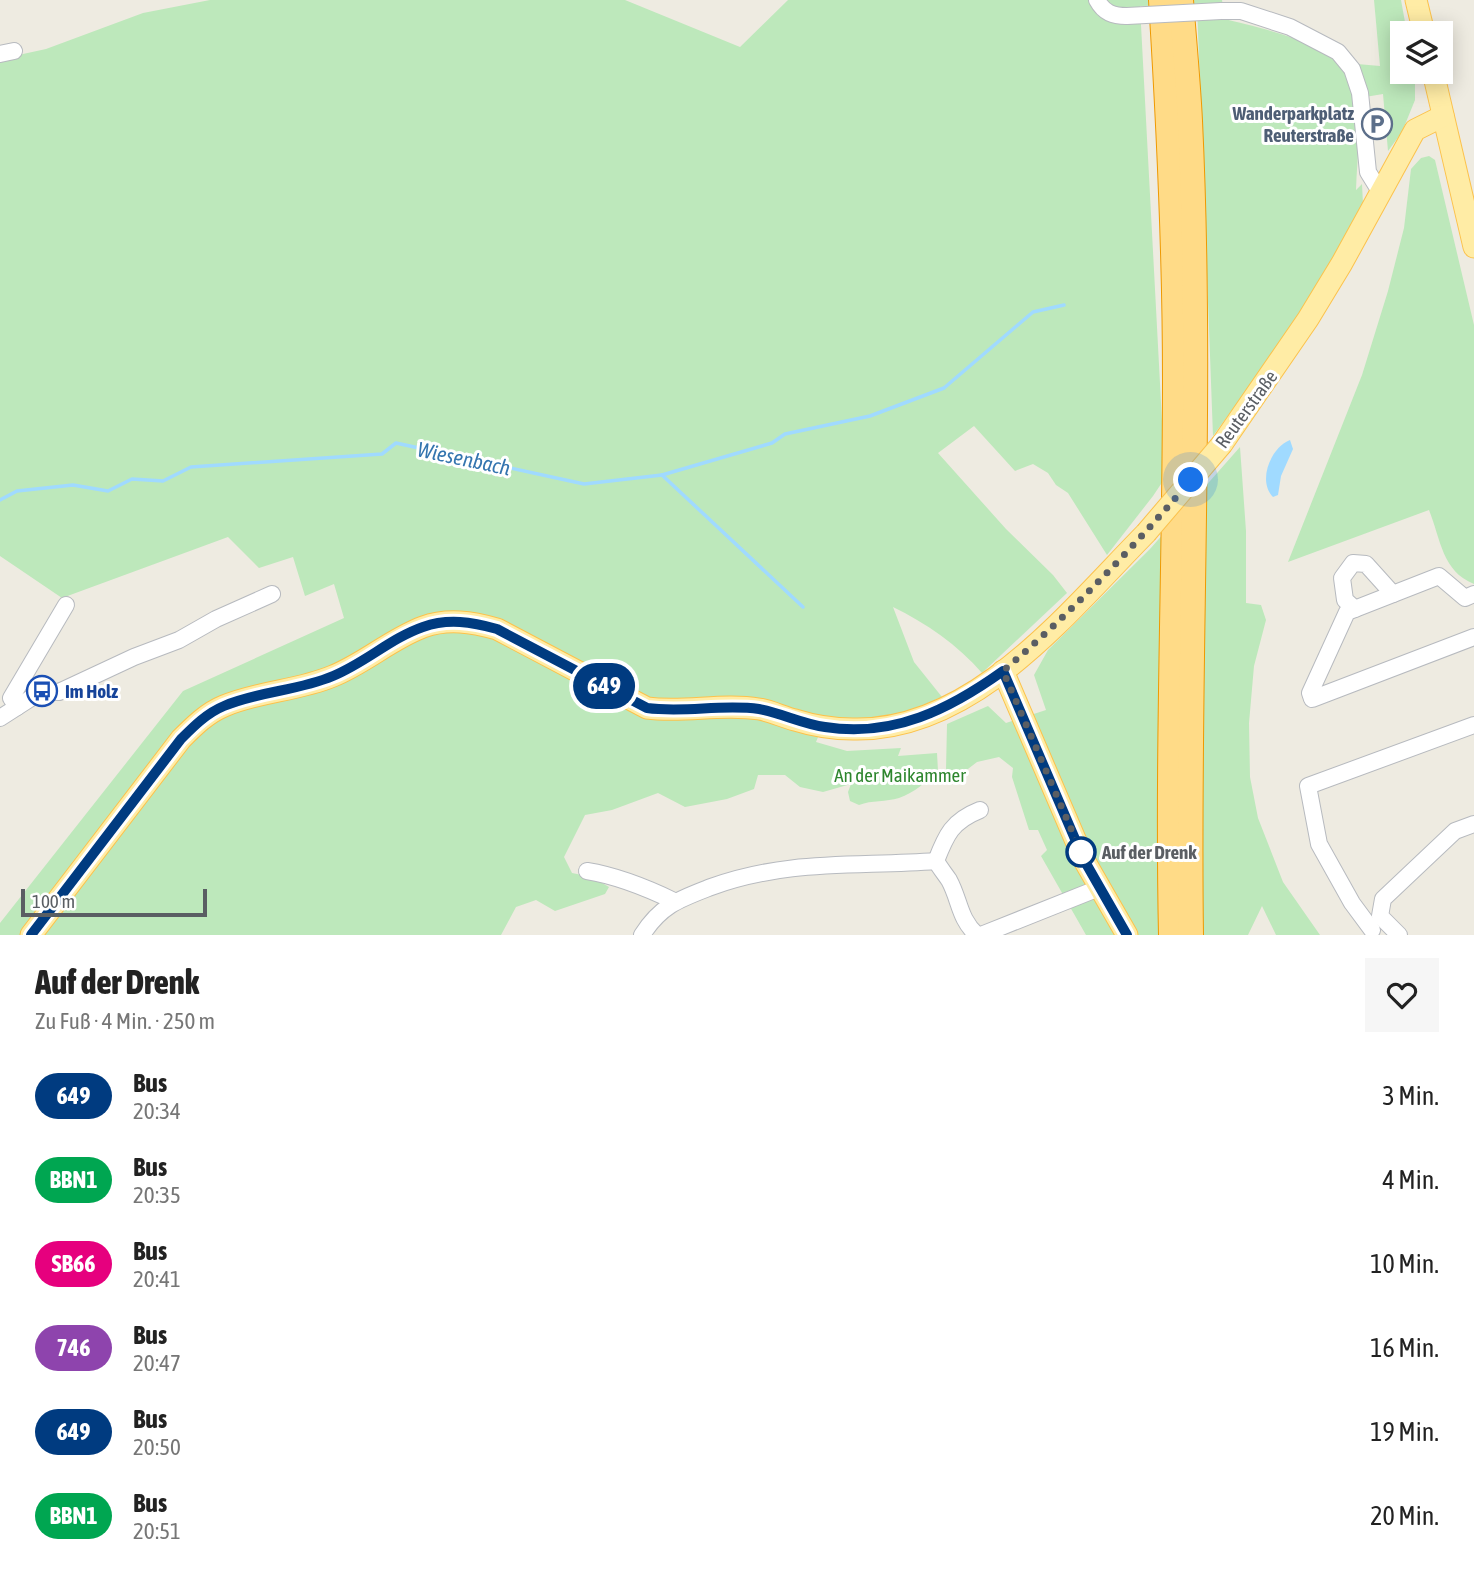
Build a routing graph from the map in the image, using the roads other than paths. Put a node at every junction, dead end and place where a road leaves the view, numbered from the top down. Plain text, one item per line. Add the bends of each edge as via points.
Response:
1 (1097, 0) edge
2 (1161, 0) edge
3 (1181, 0) edge
4 (1416, 0) edge
5 (1421, 21) edge
6 (1436, 84) edge
7 (1444, 116) junction
8 (1381, 193) junction
9 (1474, 247) edge
10 (272, 594) dead end
11 (1393, 594) junction
12 (1474, 594) edge
13 (66, 605) dead end
14 (1355, 609) junction
15 (1474, 636) edge
16 (1003, 671) junction
17 (17, 707) junction
18 (0, 718) edge
19 (1474, 724) edge
20 (980, 810) dead end
21 (1474, 824) edge
22 (936, 862) junction
23 (587, 871) dead end
24 (1099, 888) junction
25 (674, 901) junction
26 (1372, 930) dead end
27 (31, 935) edge
28 (642, 935) edge
29 (979, 935) edge
30 (1127, 935) edge
31 (1171, 935) edge
32 (1191, 935) edge
33 (1399, 935) edge

1 - 8 street, bridge via 1115,16 1241,11 1290,27 1338,52 1352,69 1360,93 1368,172
2 - 31 highway via 1175,380
3 - 32 highway via 1194,247
4 - 5 main road
6 - 7 main road
7 - 8 main road, Reuterstraße via 1415,130
7 - 9 main road
8 - 16 main road, Reuterstraße, bridge via 1308,320 1222,444 1146,533
10 - 17 street via 59,692 42,691
11 - 12 street via 1439,576 1465,598
11 - 14 street
11 - 14 street via 1366,564 1353,563 1342,578 1345,600
13 - 17 street via 11,698
14 - 15 street via 1348,612 1310,693 1312,699
16 - 24 main road
16 - 27 main road, Reuterstraße via 970,695 921,719 880,728 827,728 759,709 647,708 497,629 451,621 424,626 332,677 243,699 202,719 181,739
17 - 18 street
19 - 26 street via 1308,786 1319,844
20 - 22 street via 955,824
21 - 33 street via 1455,831 1383,899 1380,916
22 - 25 street via 828,864 757,873
22 - 29 street via 950,881 968,926
23 - 25 street via 609,874
24 - 29 street
24 - 30 main road
25 - 28 street

